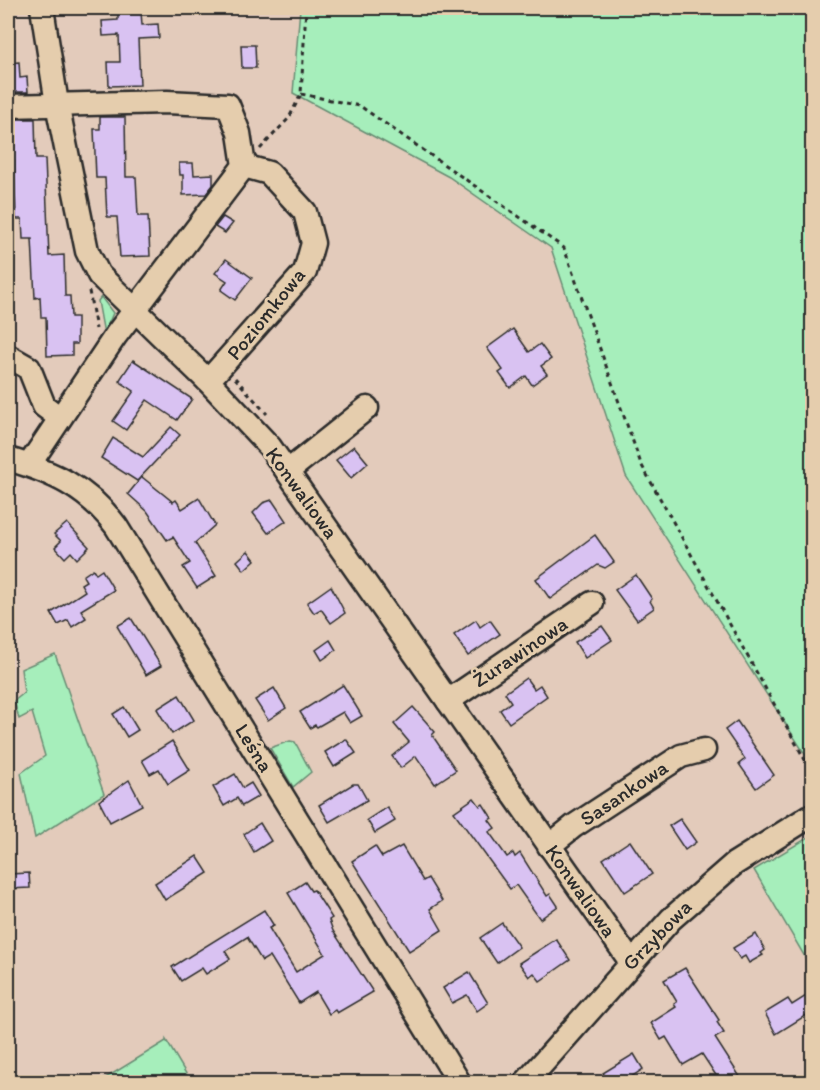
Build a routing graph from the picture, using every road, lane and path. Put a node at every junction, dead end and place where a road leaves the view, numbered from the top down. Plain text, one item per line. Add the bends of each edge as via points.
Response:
1 (42, 8) edge
2 (306, 8) edge
3 (301, 94) junction
4 (57, 104) junction
5 (8, 106) edge
6 (244, 166) junction
7 (88, 285) dead end
8 (95, 289) dead end
9 (135, 313) junction
10 (8, 356) edge
11 (208, 381) junction
12 (367, 408) dead end
13 (60, 418) junction
14 (18, 462) edge
15 (288, 471) junction
16 (592, 603) dead end
17 (448, 701) junction
18 (704, 750) dead end
19 (812, 815) edge
20 (549, 846) junction
21 (631, 962) junction
22 (459, 1083) edge
23 (526, 1083) edge

1 - 4 street, Konwaliowa
2 - 3 path
3 - 6 path via 289,118
3 - 19 path via 360,106 564,248 641,465 809,767
4 - 5 street
4 - 6 street via 228,105
4 - 9 street, Konwaliowa via 87,251 99,275
6 - 9 street
6 - 11 street, Poziomkowa via 269,173 300,206 312,243 305,272
7 - 8 path
9 - 11 street, Konwaliowa
9 - 13 street
10 - 13 street via 29,368 44,406
11 - 15 street, Konwaliowa via 247,420
12 - 15 street
13 - 14 street
14 - 22 street, Leśna via 62,477 99,505 116,526
15 - 17 street, Konwaliowa
16 - 17 street, Żurawinowa
17 - 20 street, Konwaliowa
18 - 20 street, Sasankowa via 681,756
19 - 21 street, Grzybowa via 704,887
20 - 21 street, Konwaliowa
21 - 23 street, Grzybowa

